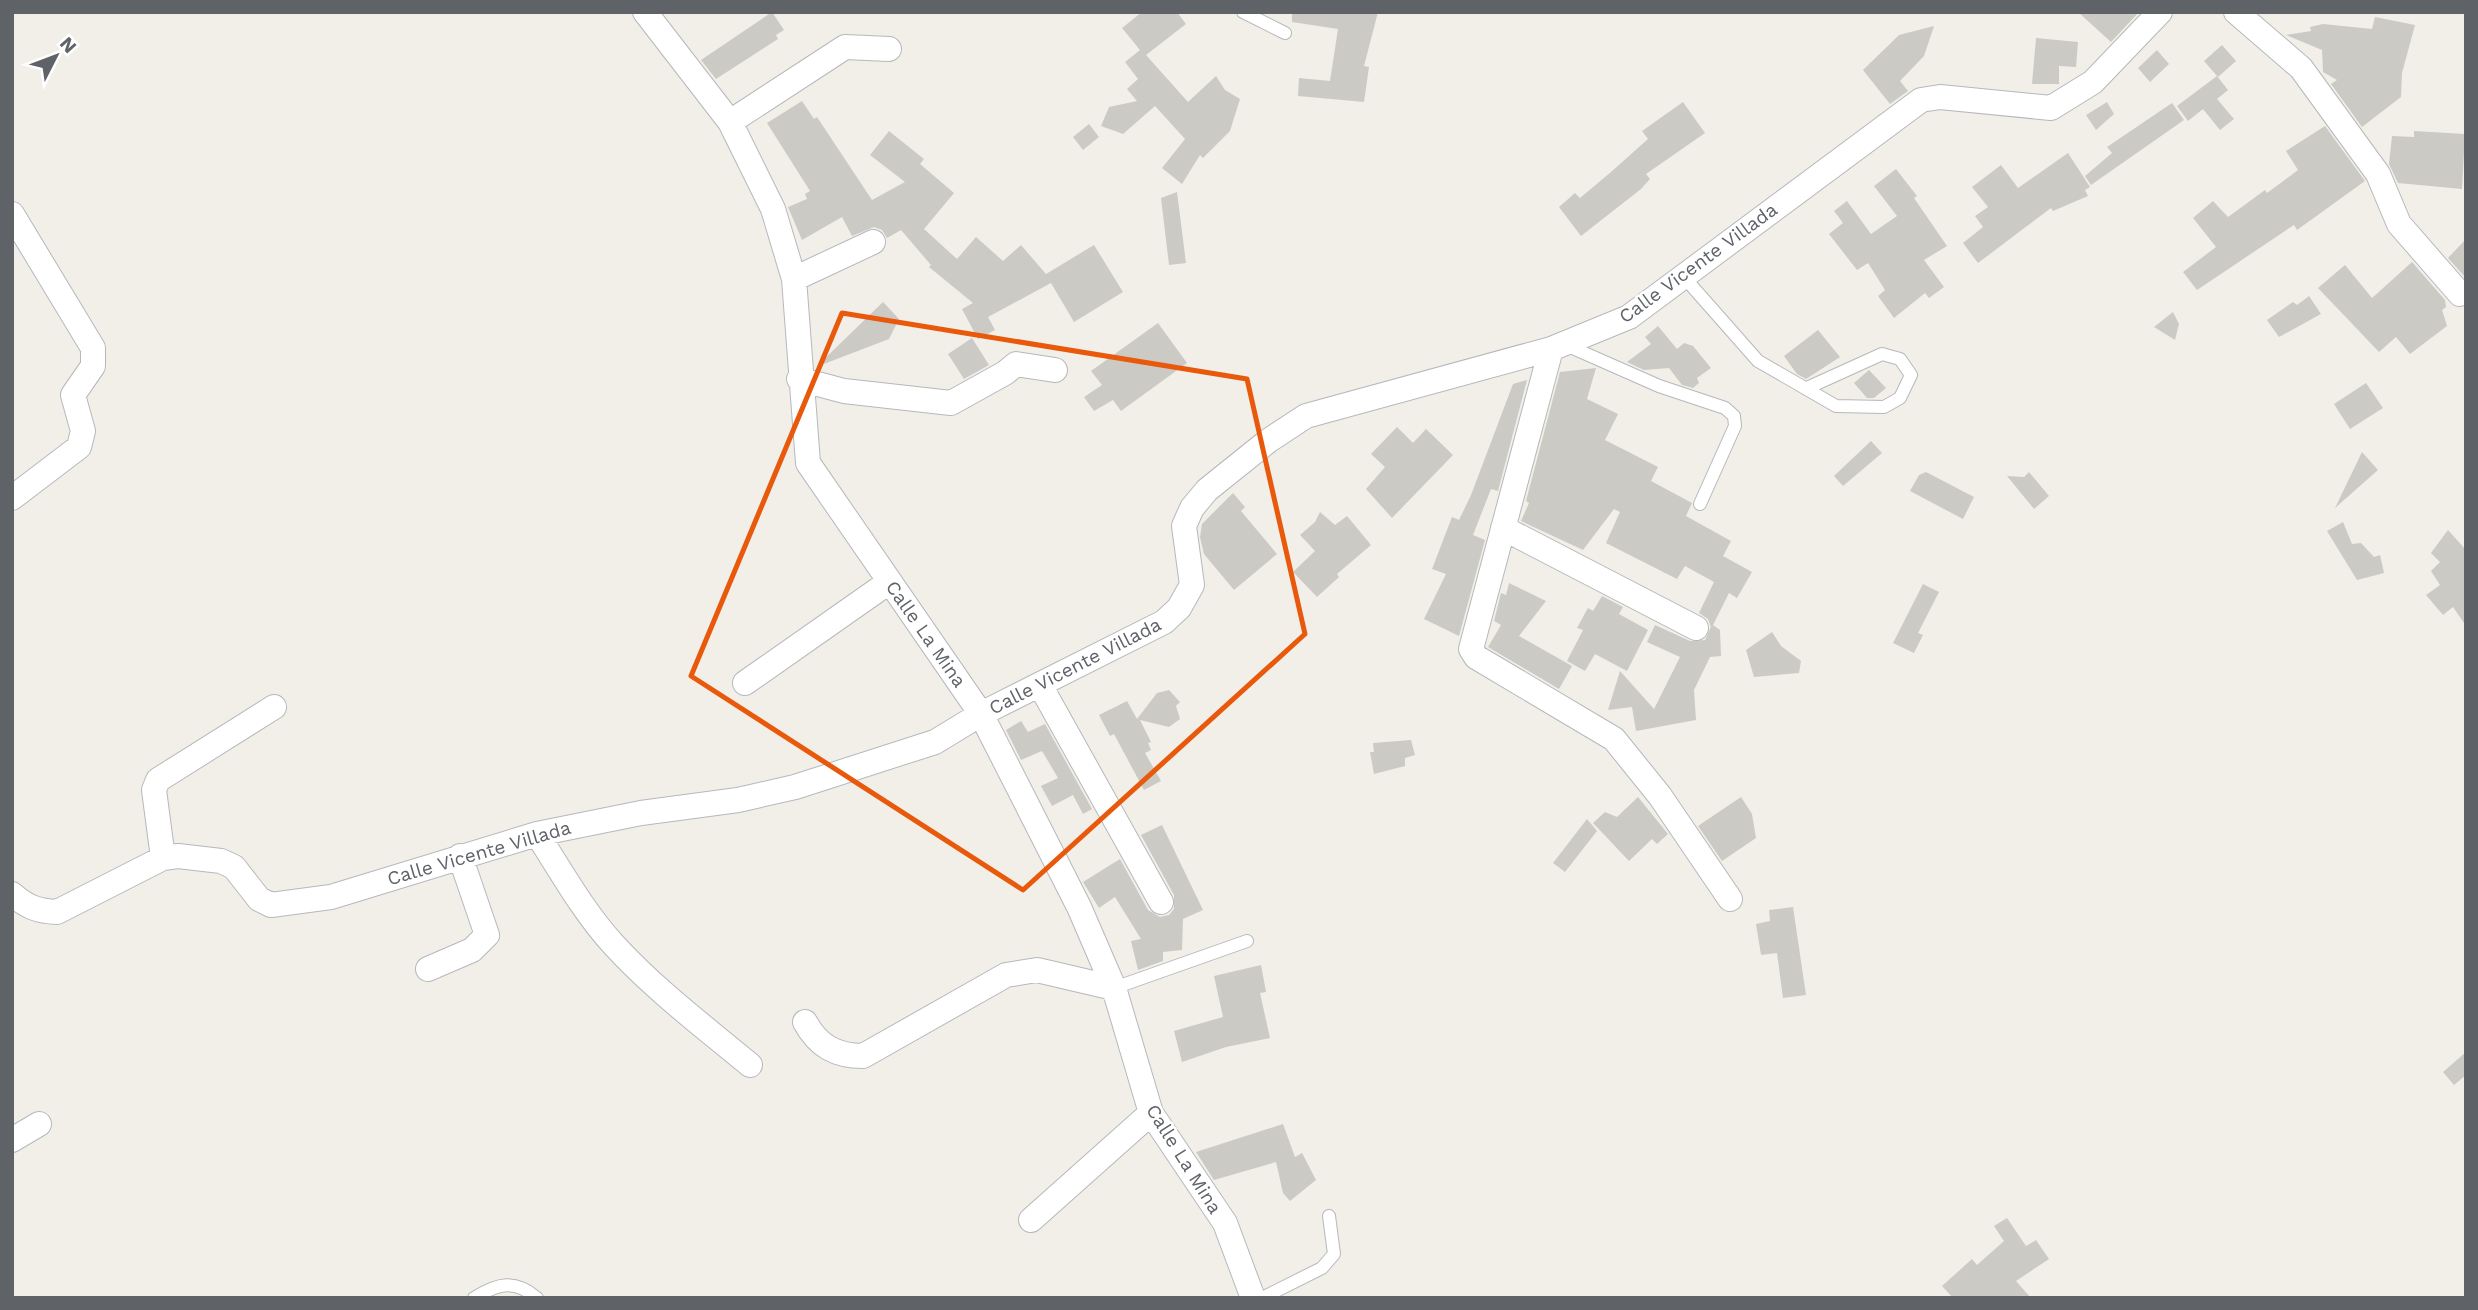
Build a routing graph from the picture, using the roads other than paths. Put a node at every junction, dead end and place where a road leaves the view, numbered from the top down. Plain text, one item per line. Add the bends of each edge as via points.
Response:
1 (645, 12) edge
2 (1243, 12) edge
3 (2160, 12) edge
4 (2236, 12) edge
5 (1285, 33) dead end
6 (890, 49) dead end
7 (730, 122) junction
8 (12, 214) edge
9 (873, 242) dead end
10 (1683, 276) junction
11 (794, 279) junction
12 (2460, 295) dead end
13 (1559, 347) junction
14 (1055, 370) dead end
15 (799, 379) junction
16 (1807, 388) junction
17 (12, 498) edge
18 (1700, 504) dead end
19 (1503, 528) junction
20 (889, 582) junction
21 (1696, 628) dead end
22 (745, 683) dead end
23 (1040, 685) junction
24 (274, 708) dead end
25 (981, 714) junction
26 (537, 834) junction
27 (460, 856) junction
28 (163, 858) junction
29 (12, 894) edge
30 (1730, 899) dead end
31 (1161, 902) dead end
32 (1247, 941) dead end
33 (428, 969) dead end
34 (1114, 989) junction
35 (805, 1023) dead end
36 (750, 1065) dead end
37 (1151, 1112) junction
38 (39, 1124) dead end
39 (12, 1140) edge
40 (1329, 1216) dead end
41 (1031, 1220) dead end
42 (474, 1298) edge
43 (537, 1298) edge
44 (1253, 1298) edge
45 (1262, 1298) edge

1 - 7 street, Calle La Mina
2 - 5 lane
3 - 10 street, Calle Vicente Villada via 2093,82 2051,108 1940,97 1921,100
4 - 12 street via 2301,68 2378,174 2399,224
6 - 7 street via 845,47
7 - 11 street, Calle La Mina via 773,209
8 - 17 street via 93,348 93,366 73,395 83,430 79,447
9 - 11 street
10 - 13 street, Calle Vicente Villada via 1629,317
10 - 16 lane via 1758,361
11 - 15 street, Calle La Mina
13 - 18 lane via 1725,408 1734,416 1735,426
13 - 19 street
13 - 23 street, Calle Vicente Villada via 1306,415 1207,490 1192,508 1184,526 1192,584 1179,608 1164,622
14 - 15 street via 1016,364 957,401 946,403 844,391
15 - 20 street, Calle La Mina via 808,463
16 - 16 lane via 1836,406 1884,407 1900,398 1911,375 1900,359 1882,354
19 - 21 street
19 - 30 street via 1473,654 1614,738
20 - 22 street
20 - 25 street, Calle La Mina
23 - 25 street, Calle Vicente Villada
23 - 31 street
24 - 28 street via 158,780 154,790
25 - 26 street, Calle Vicente Villada via 935,742 795,787
25 - 34 street, Calle La Mina via 1079,906
26 - 27 street, Calle Vicente Villada
26 - 36 street via 584,908 614,945 689,1017
27 - 28 street, Calle Vicente Villada via 331,897 281,905 259,899 234,867 221,861
27 - 33 street via 487,936 472,950
28 - 29 street, Calle Vicente Villada via 57,912 26,906
32 - 34 lane
34 - 35 street via 1037,970 1006,975 863,1056 829,1050
34 - 37 street, Calle La Mina
37 - 41 street
37 - 44 street, Calle La Mina via 1225,1223
38 - 39 street
40 - 45 lane via 1334,1254 1322,1268
42 - 43 lane via 513,1284 522,1285

